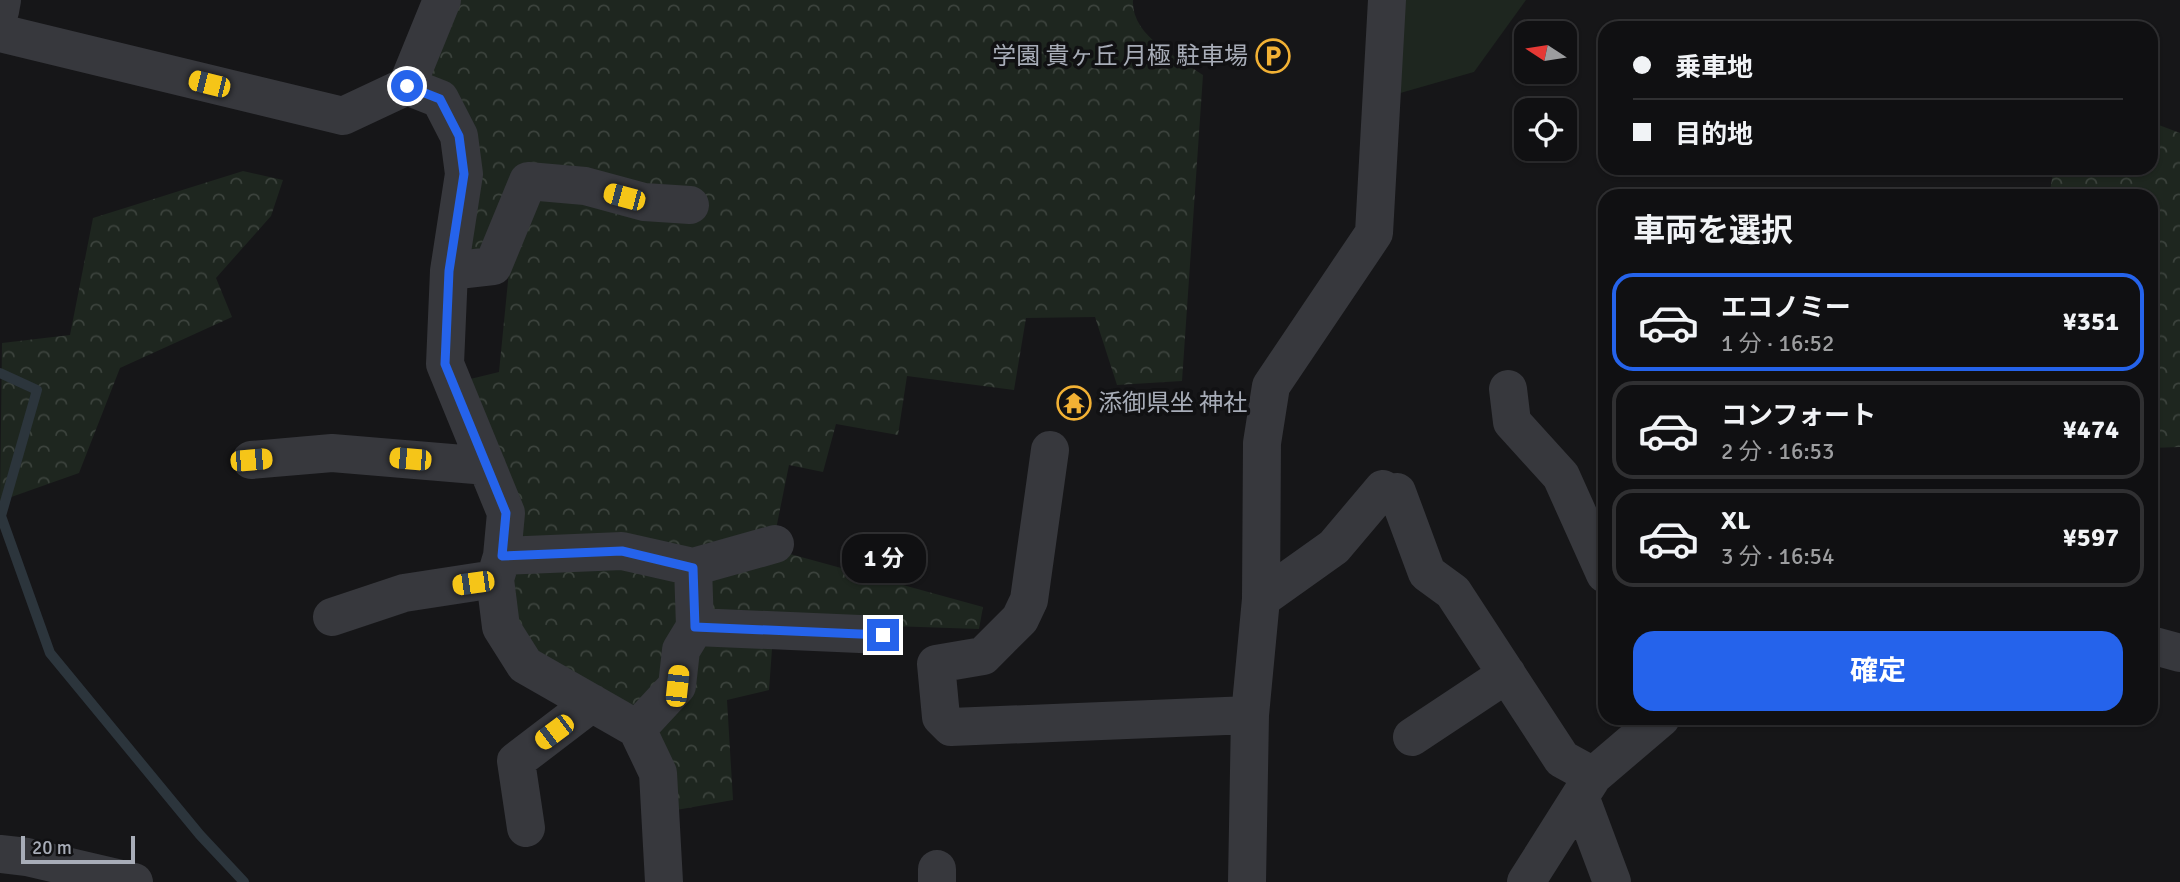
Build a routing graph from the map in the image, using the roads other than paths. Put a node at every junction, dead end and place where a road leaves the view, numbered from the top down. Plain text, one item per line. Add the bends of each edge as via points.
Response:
1 (2, 0) edge
2 (442, 0) edge
3 (1387, 0) edge
4 (0, 11) edge
5 (0, 33) edge
6 (407, 86) junction
7 (690, 205) dead end
8 (449, 271) junction
9 (1508, 389) dead end
10 (1050, 450) dead end
11 (251, 460) dead end
12 (487, 466) junction
13 (775, 544) dead end
14 (1598, 558) edge
15 (499, 568) junction
16 (693, 568) junction
17 (1261, 599) junction
18 (332, 617) dead end
19 (695, 627) junction
20 (883, 635) dead end
21 (2158, 647) edge
22 (2180, 653) edge
23 (1507, 674) junction
24 (592, 703) junction
25 (1250, 715) junction
26 (1654, 725) edge
27 (637, 729) junction
28 (1412, 737) dead end
29 (1587, 788) junction
30 (526, 828) dead end
31 (0, 854) edge
32 (134, 882) edge
33 (664, 882) edge
34 (1247, 882) edge
35 (1526, 882) edge
36 (1612, 882) edge

1 - 4 street
2 - 6 street
3 - 17 street via 1374,233 1271,386 1262,443
5 - 6 street via 343,116
6 - 8 street via 440,99 459,136 464,174
7 - 8 street via 644,202 585,186 528,181 493,266
8 - 12 street via 445,364
9 - 14 street via 1512,422 1561,476
10 - 25 street via 1029,600 1020,619 983,656 936,664 941,717 951,727
11 - 12 street via 332,453
12 - 15 street via 506,513
13 - 16 street
15 - 16 street via 622,551
15 - 18 street
15 - 24 street via 501,627 525,665
16 - 19 street
17 - 23 street via 1334,547 1390,490 1427,573 1453,592
17 - 25 street
19 - 20 street
19 - 27 street via 681,650 677,686
21 - 22 street
23 - 28 street
23 - 29 street via 1562,759
24 - 27 street
24 - 30 street via 516,761
25 - 34 street
26 - 29 street
27 - 33 street via 658,773
29 - 35 street
29 - 36 street
31 - 32 street

